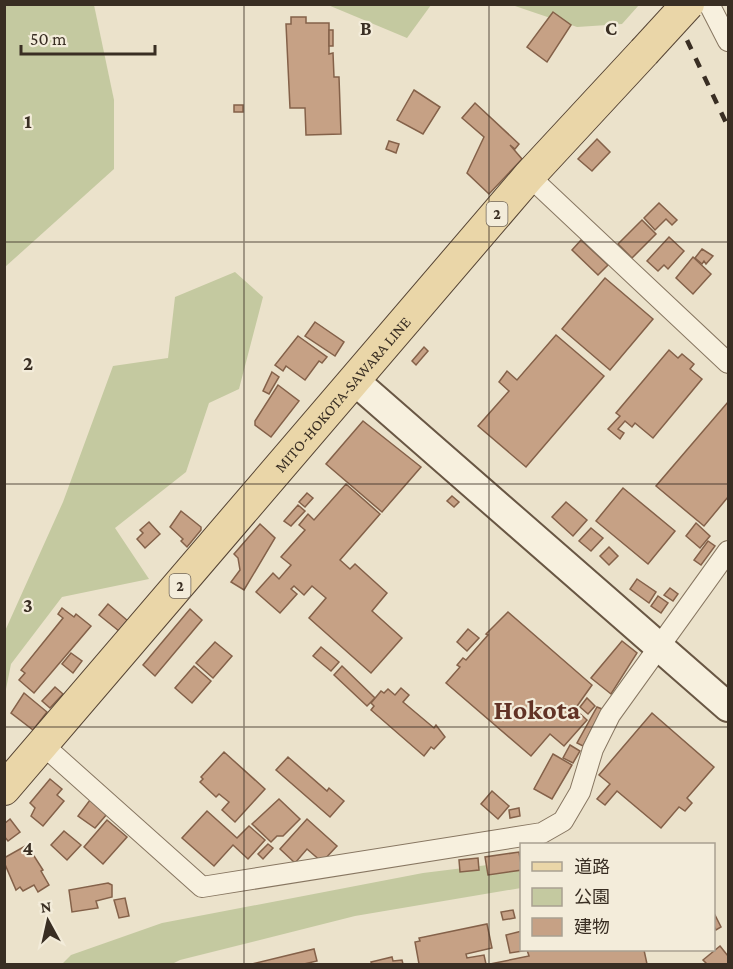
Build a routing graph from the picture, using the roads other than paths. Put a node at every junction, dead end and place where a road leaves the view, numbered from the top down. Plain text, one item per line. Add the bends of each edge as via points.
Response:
1 (688, 4) edge
2 (709, 4) edge
3 (729, 41) edge
4 (530, 176) junction
5 (729, 363) edge
6 (355, 381) junction
7 (729, 550) edge
8 (659, 647) junction
9 (729, 706) edge
10 (43, 745) junction
11 (4, 789) edge

1 - 4 main road, MITO-HOKOTA-SAWARA LINE / 2, bridge
2 - 3 street
4 - 5 street
4 - 6 main road, MITO-HOKOTA-SAWARA LINE / 2
6 - 8 street
6 - 10 main road, MITO-HOKOTA-SAWARA LINE / 2
7 - 8 street
8 - 9 street
8 - 10 street via 610,716 593,749 580,792 563,821 542,833 519,837 202,887
10 - 11 main road, MITO-HOKOTA-SAWARA LINE / 2

